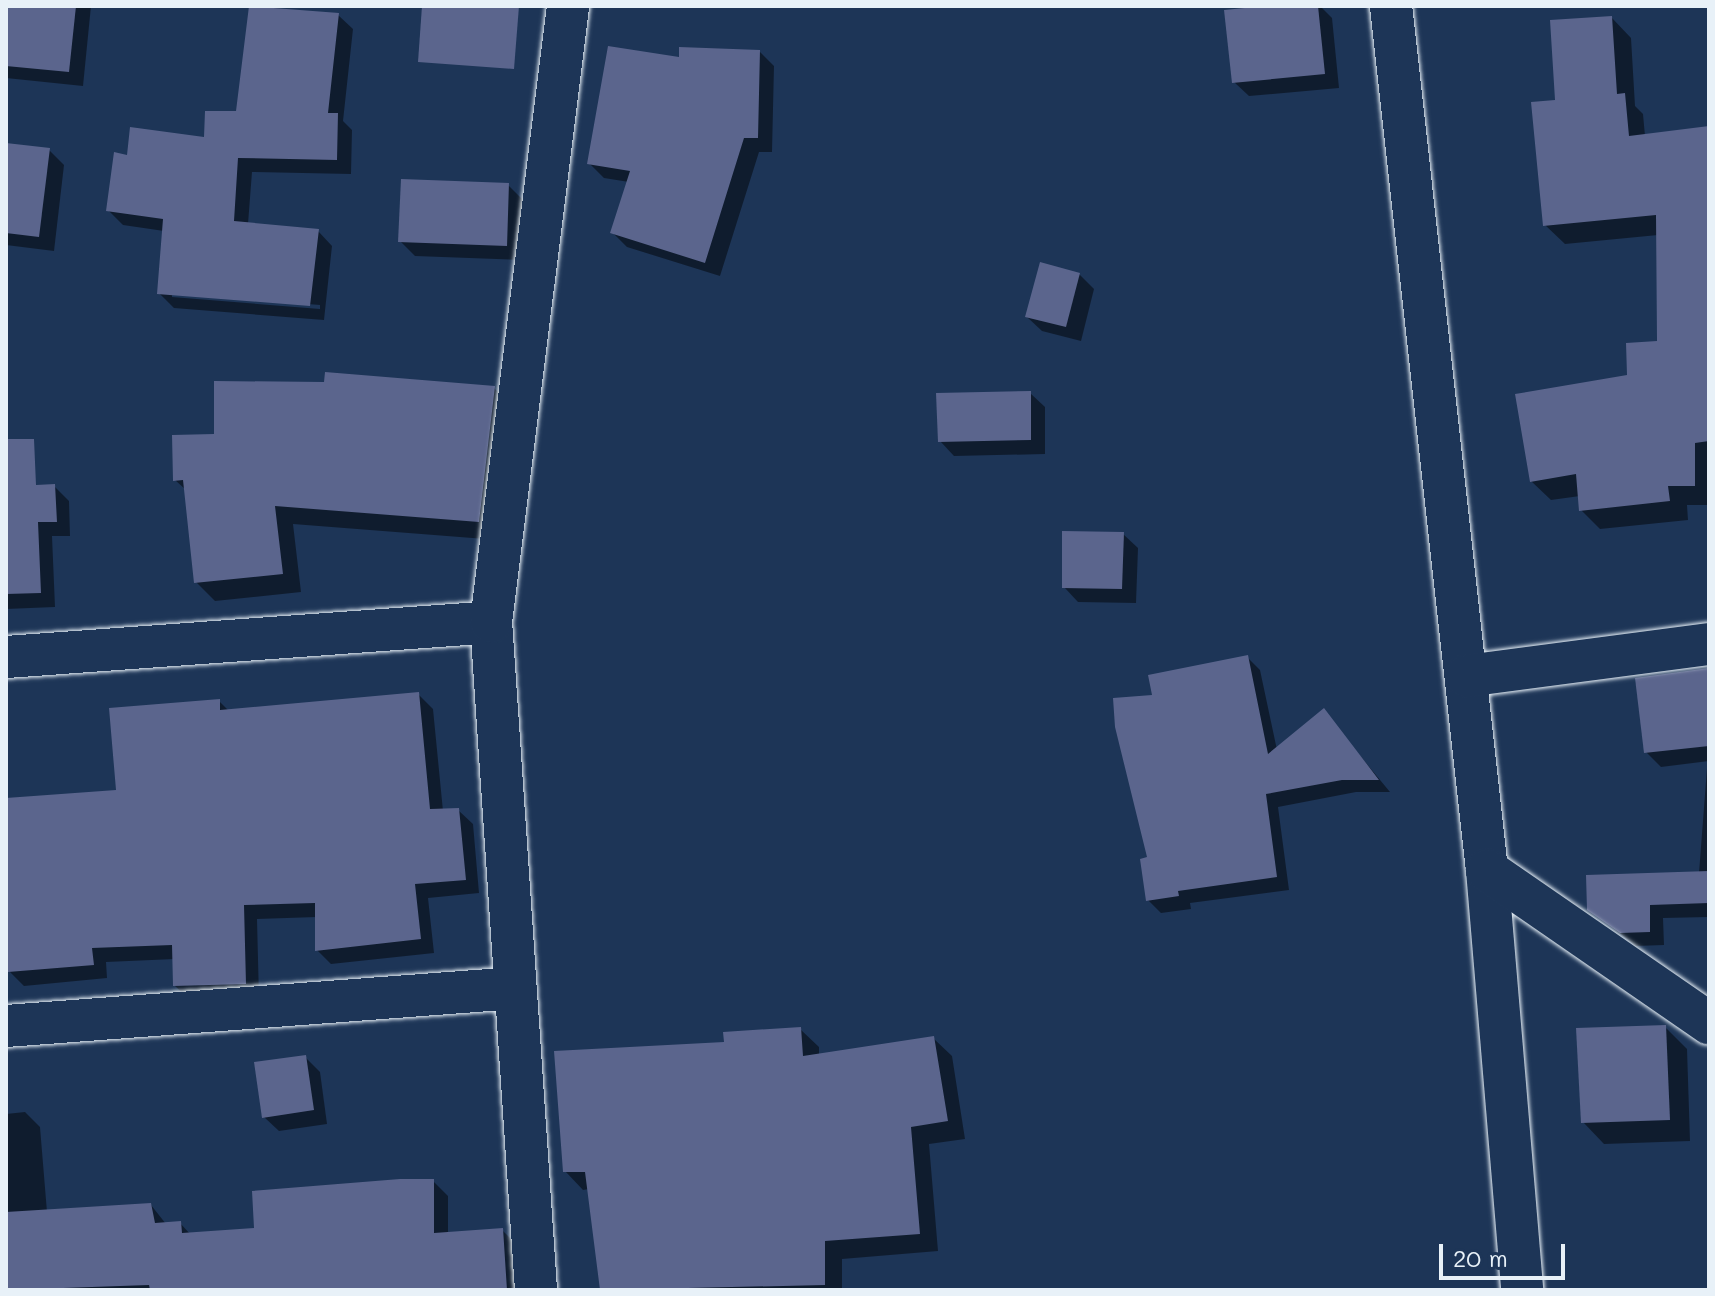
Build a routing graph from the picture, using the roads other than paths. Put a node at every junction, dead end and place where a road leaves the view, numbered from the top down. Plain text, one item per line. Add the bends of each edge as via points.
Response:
1 (568, 6) edge
2 (1391, 6) edge
3 (491, 622) junction
4 (1709, 644) edge
5 (6, 657) edge
6 (1466, 676) junction
7 (1487, 870) junction
8 (516, 988) junction
9 (1709, 1023) edge
10 (6, 1026) edge
11 (536, 1290) edge
12 (1522, 1290) edge

1 - 3 street
2 - 6 street
3 - 5 street
3 - 8 street
4 - 6 street
6 - 7 street
7 - 9 street
7 - 12 street
8 - 10 street
8 - 11 street

